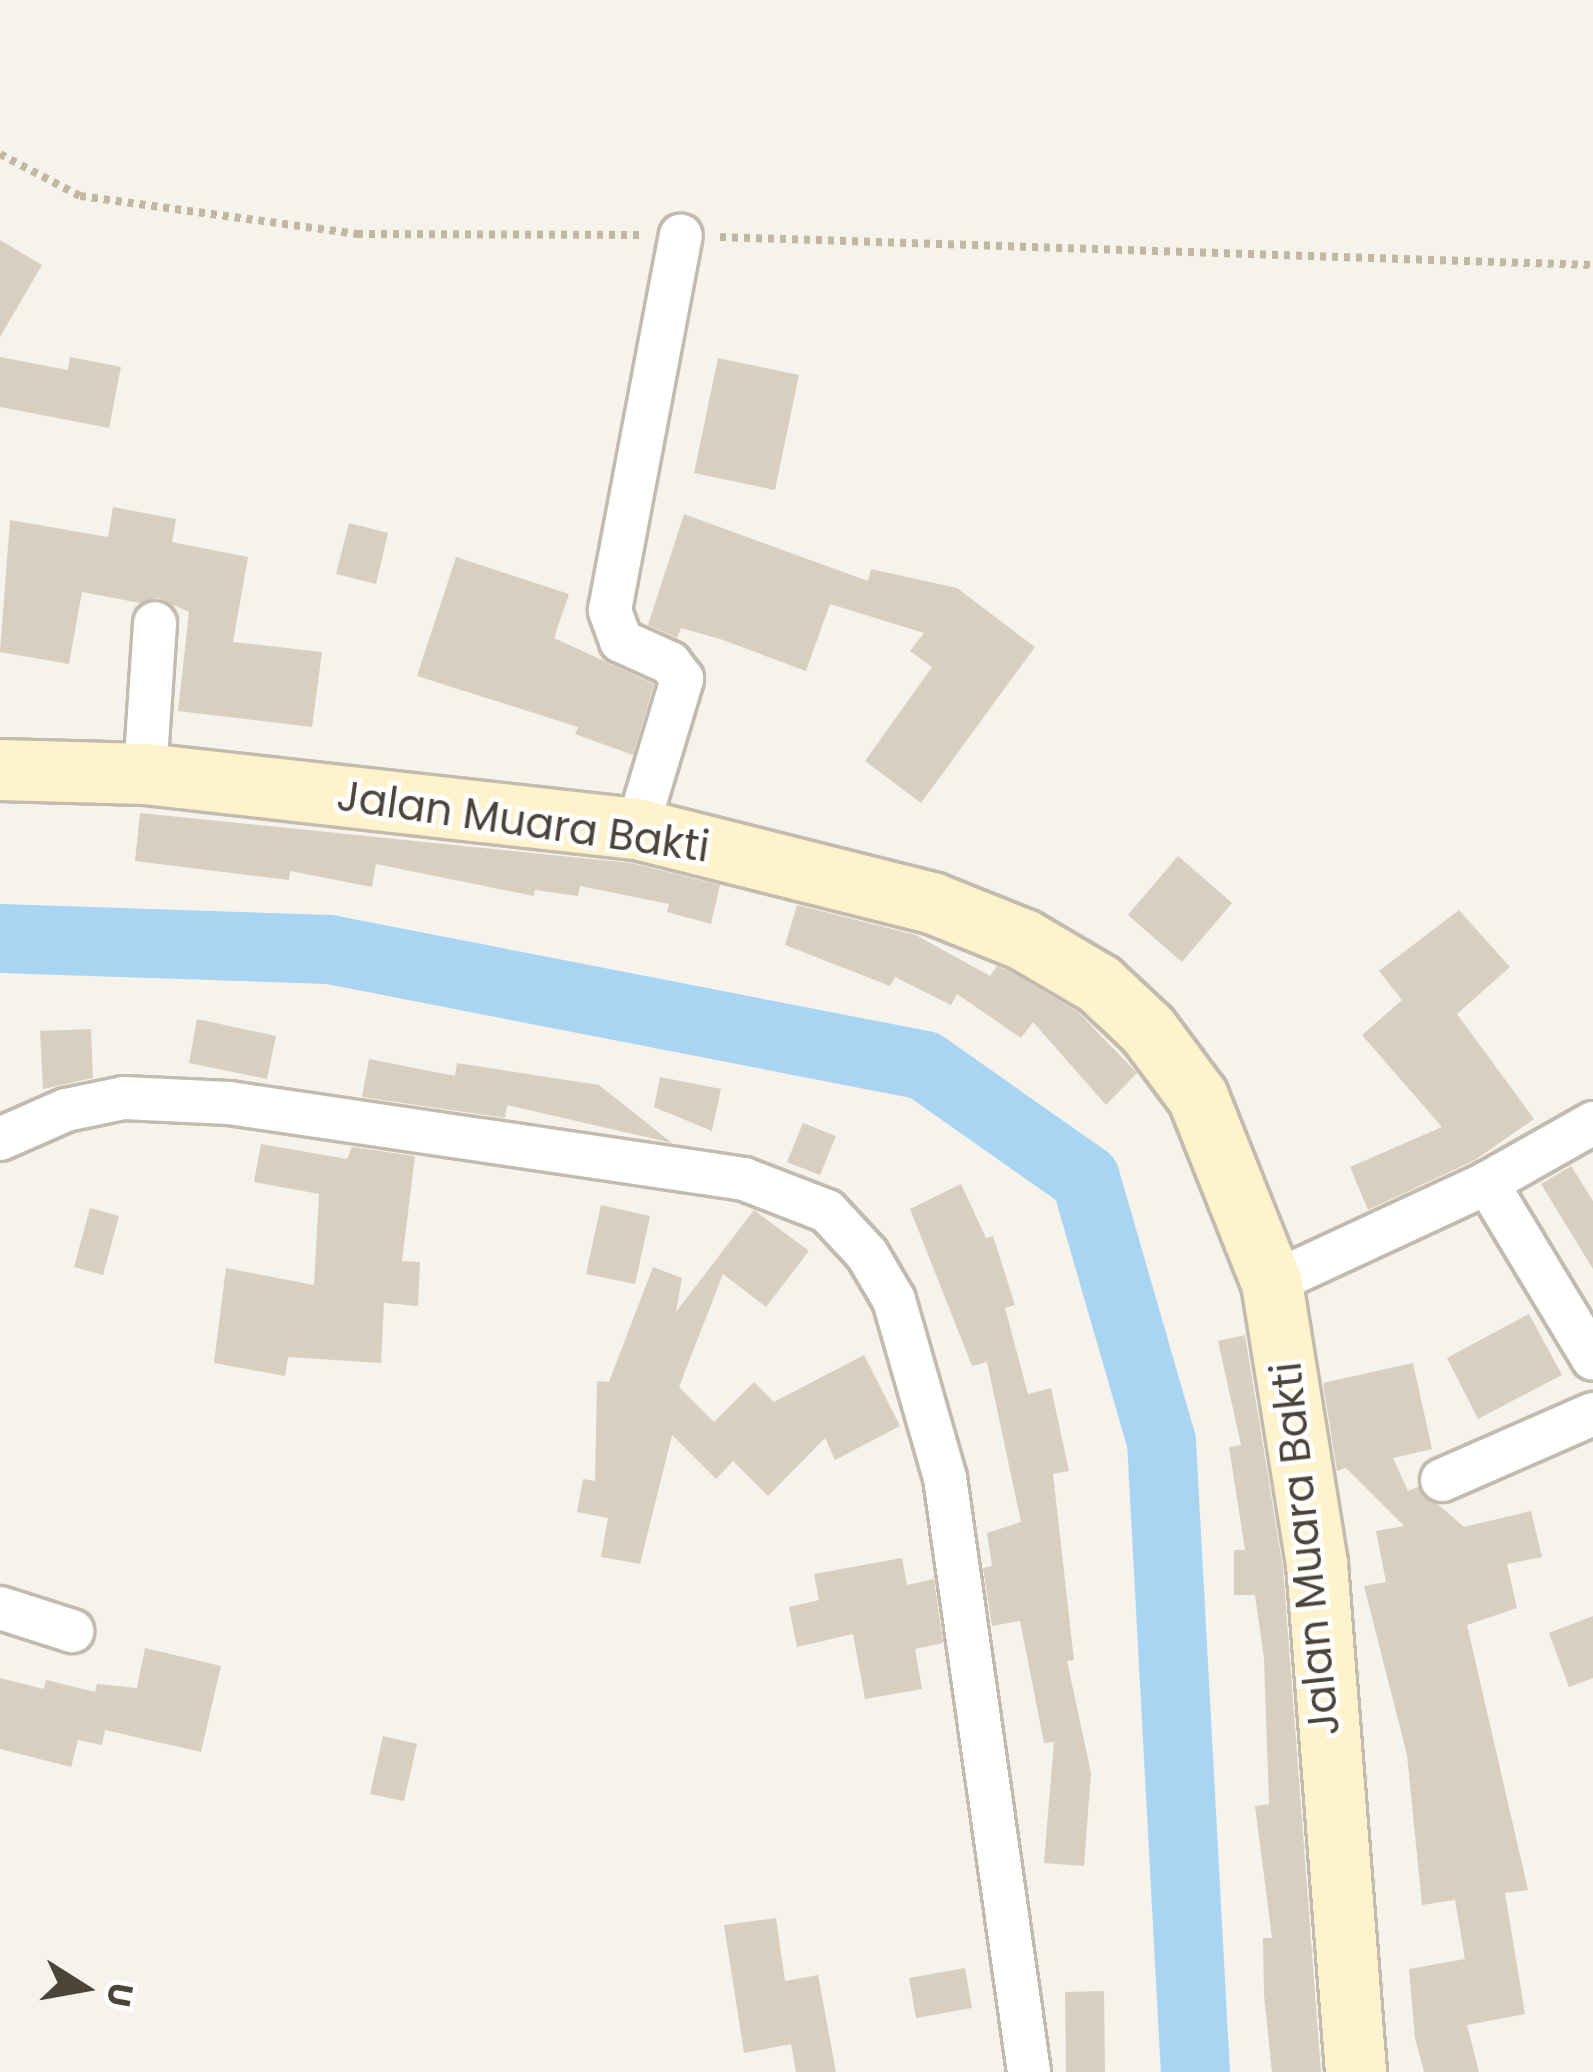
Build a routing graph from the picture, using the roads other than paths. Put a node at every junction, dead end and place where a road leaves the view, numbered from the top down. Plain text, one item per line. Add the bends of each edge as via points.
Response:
1 (681, 236) road end
2 (155, 623) dead end
3 (0, 770) edge
4 (145, 774) junction
5 (637, 829) junction
6 (1593, 1123) edge
7 (0, 1139) edge
8 (1487, 1183) junction
9 (1272, 1282) junction
10 (1593, 1359) edge
11 (1593, 1414) edge
12 (1442, 1480) dead end
13 (0, 1608) edge
14 (72, 1631) dead end
15 (1029, 2072) edge
16 (1356, 2072) edge

1 - 5 street via 610,610 621,641 670,663 682,679
2 - 4 street
3 - 4 street, Jalan Muara Bakti
4 - 5 street, Jalan Muara Bakti
5 - 9 street, Jalan Muara Bakti via 932,903 1024,940 1099,984 1148,1030 1198,1097
6 - 8 street
7 - 15 street via 66,1110 124,1098 229,1103 744,1179 826,1211 867,1254 894,1300 945,1478
8 - 9 street
8 - 10 street
9 - 16 street, Jalan Muara Bakti via 1317,1564
11 - 12 street
13 - 14 street

